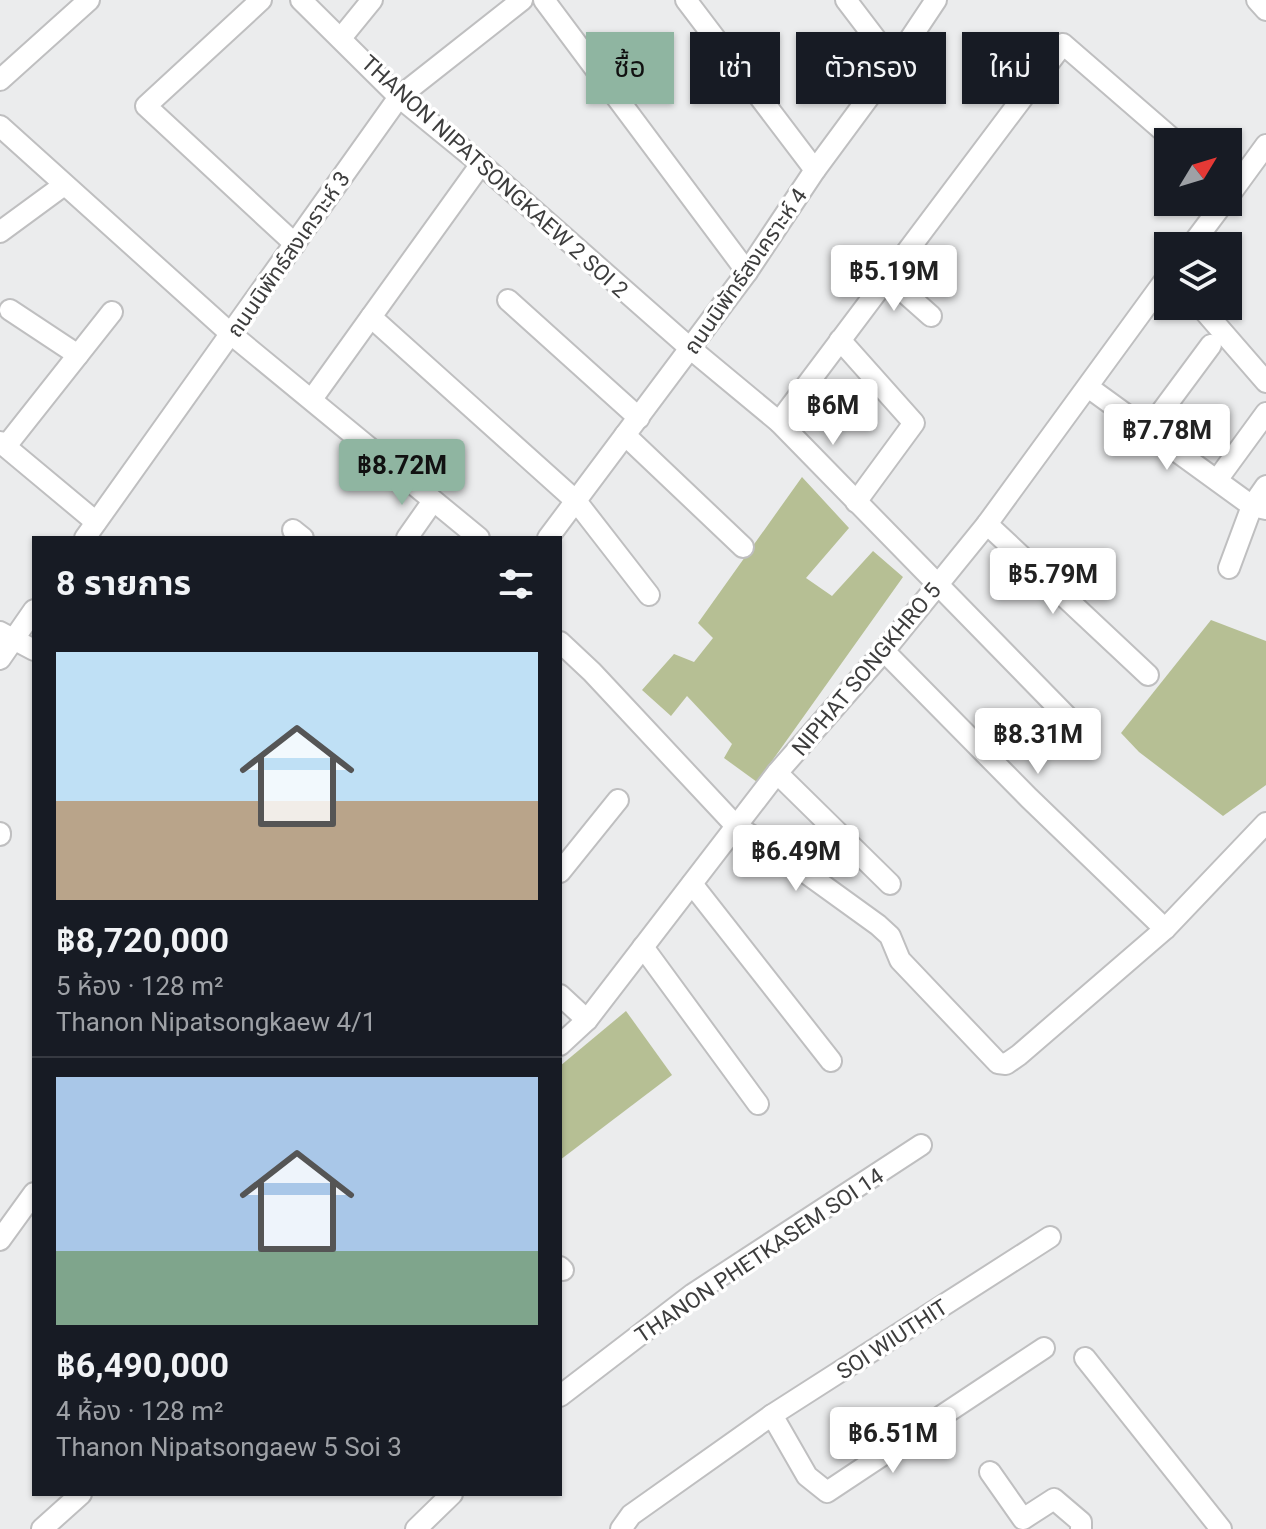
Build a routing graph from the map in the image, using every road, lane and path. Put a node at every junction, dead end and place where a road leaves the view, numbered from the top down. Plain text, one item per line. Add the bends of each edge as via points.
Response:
1 (89, 0) edge
2 (261, 0) edge
3 (301, 0) edge
4 (372, 0) edge
5 (522, 0) edge
6 (544, 0) edge
7 (686, 0) edge
8 (846, 0) edge
9 (936, 0) edge
10 (1257, 0) edge
11 (1266, 10) edge
12 (870, 32) edge
13 (915, 32) edge
14 (341, 38) junction
15 (0, 80) edge
16 (399, 97) junction
17 (864, 104) edge
18 (0, 126) edge
19 (1160, 128) edge
20 (1266, 145) edge
21 (481, 164) junction
22 (815, 170) junction
23 (1242, 176) edge
24 (64, 185) junction
25 (0, 232) edge
26 (295, 244) junction
27 (747, 272) junction
28 (887, 277) junction
29 (1154, 295) edge
30 (508, 300) dead end
31 (10, 310) dead end
32 (112, 312) dead end
33 (931, 316) dead end
34 (371, 317) junction
35 (1212, 320) edge
36 (231, 334) junction
37 (840, 340) junction
38 (1211, 345) dead end
39 (691, 349) junction
40 (78, 355) junction
41 (1266, 382) edge
42 (1088, 387) junction
43 (312, 399) junction
44 (1266, 413) edge
45 (639, 418) junction
46 (779, 422) junction
47 (1148, 430) junction
48 (625, 435) junction
49 (3, 444) edge
50 (1217, 480) junction
51 (1266, 486) edge
52 (433, 501) junction
53 (576, 501) junction
54 (856, 502) junction
55 (1259, 508) edge
56 (987, 524) junction
57 (90, 530) edge
58 (408, 536) edge
59 (477, 536) edge
60 (550, 536) edge
61 (743, 547) dead end
62 (1229, 568) dead end
63 (939, 585) junction
64 (649, 595) dead end
65 (32, 612) edge
66 (7, 636) edge
67 (562, 644) edge
68 (32, 649) edge
69 (884, 651) junction
70 (0, 659) edge
71 (1148, 675) dead end
72 (1082, 732) dead end
73 (777, 773) junction
74 (618, 800) dead end
75 (1266, 823) edge
76 (737, 827) junction
77 (562, 870) edge
78 (692, 884) junction
79 (890, 884) dead end
80 (1165, 929) junction
81 (643, 947) junction
82 (562, 997) edge
83 (587, 1020) junction
84 (562, 1043) edge
85 (831, 1061) dead end
86 (758, 1104) dead end
87 (921, 1145) dead end
88 (32, 1196) edge
89 (1050, 1237) dead end
90 (0, 1240) edge
91 (1044, 1348) dead end
92 (1085, 1358) dead end
93 (562, 1394) edge
94 (772, 1415) junction
95 (990, 1472) dead end
96 (79, 1496) edge
97 (450, 1496) edge
98 (42, 1529) edge
99 (416, 1529) edge
100 (621, 1529) edge
101 (1081, 1529) edge
102 (1221, 1529) edge

1 - 15 street
2 - 26 street via 146,106
3 - 14 street, THANON NIPATSONGKAEW 2 SOI 2
4 - 14 street
5 - 16 street, ถนนนิพัทธ์สงเคราะห์ 3
6 - 27 street
7 - 22 street
8 - 12 street
9 - 13 street, ถนนนิพัทธ์สงเคราะห์ 4
10 - 11 street
14 - 16 street, THANON NIPATSONGKAEW 2 SOI 2
16 - 21 street, THANON NIPATSONGKAEW 2 SOI 2
16 - 26 street, ถนนนิพัทธ์สงเคราะห์ 3
17 - 22 street, ถนนนิพัทธ์สงเคราะห์ 4
18 - 24 street
19 - 28 street via 1063,44
20 - 23 street
21 - 34 street
21 - 39 street, THANON NIPATSONGKAEW 2 SOI 2
22 - 27 street, ถนนนิพัทธ์สงเคราะห์ 4
24 - 25 street
24 - 36 street
26 - 36 street, ถนนนิพัทธ์สงเคราะห์ 3
27 - 39 street, ถนนนิพัทธ์สงเคราะห์ 4
28 - 33 street
28 - 37 street
29 - 42 street, NIPHAT SONGKHRO 5
30 - 45 street
31 - 40 street
32 - 40 street
34 - 43 street
34 - 53 street
35 - 41 street
36 - 43 street
36 - 57 street, ถนนนิพัทธ์สงเคราะห์ 3
37 - 46 street
37 - 54 street via 914,423
38 - 47 street
39 - 45 street, ถนนนิพัทธ์สงเคราะห์ 4
39 - 46 street, THANON NIPATSONGKAEW 2 SOI 2
40 - 49 street
42 - 47 street
42 - 56 street, NIPHAT SONGKHRO 5
43 - 52 street
44 - 50 street
45 - 48 street, ถนนนิพัทธ์สงเคราะห์ 4
46 - 54 street, THANON NIPATSONGKAEW 2 SOI 2
47 - 50 street
48 - 53 street, ถนนนิพัทธ์สงเคราะห์ 4
48 - 61 street
49 - 57 street
50 - 55 street
51 - 55 street
52 - 58 street
52 - 59 street
53 - 60 street, ถนนนิพัทธ์สงเคราะห์ 4
53 - 64 street
54 - 63 street, THANON NIPATSONGKAEW 2 SOI 2
55 - 62 street
56 - 63 street, NIPHAT SONGKHRO 5
56 - 71 street
63 - 69 street, NIPHAT SONGKHRO 5
63 - 72 street, THANON NIPATSONGKAEW 2 SOI 2
65 - 66 street
66 - 68 street
66 - 70 street
67 - 76 street
69 - 73 street, NIPHAT SONGKHRO 5
69 - 80 street
73 - 76 street, NIPHAT SONGKHRO 5
73 - 79 street
74 - 77 street
75 - 80 street
76 - 78 street, NIPHAT SONGKHRO 5
76 - 80 street via 878,925 890,936 900,960 998,1063 1019,1055
78 - 81 street, NIPHAT SONGKHRO 5
78 - 85 street
81 - 83 street, NIPHAT SONGKHRO 5
81 - 86 street
82 - 83 street
83 - 84 street, NIPHAT SONGKHRO 5
87 - 93 street, THANON PHETKASEM SOI 14 via 693,1294
88 - 90 street
89 - 94 street, SOI WIUTHIT
91 - 94 street via 827,1492 807,1476
92 - 102 street
94 - 100 street, SOI WIUTHIT via 631,1515
95 - 101 street via 1023,1519 1054,1499 1081,1522
96 - 98 street
97 - 99 street

